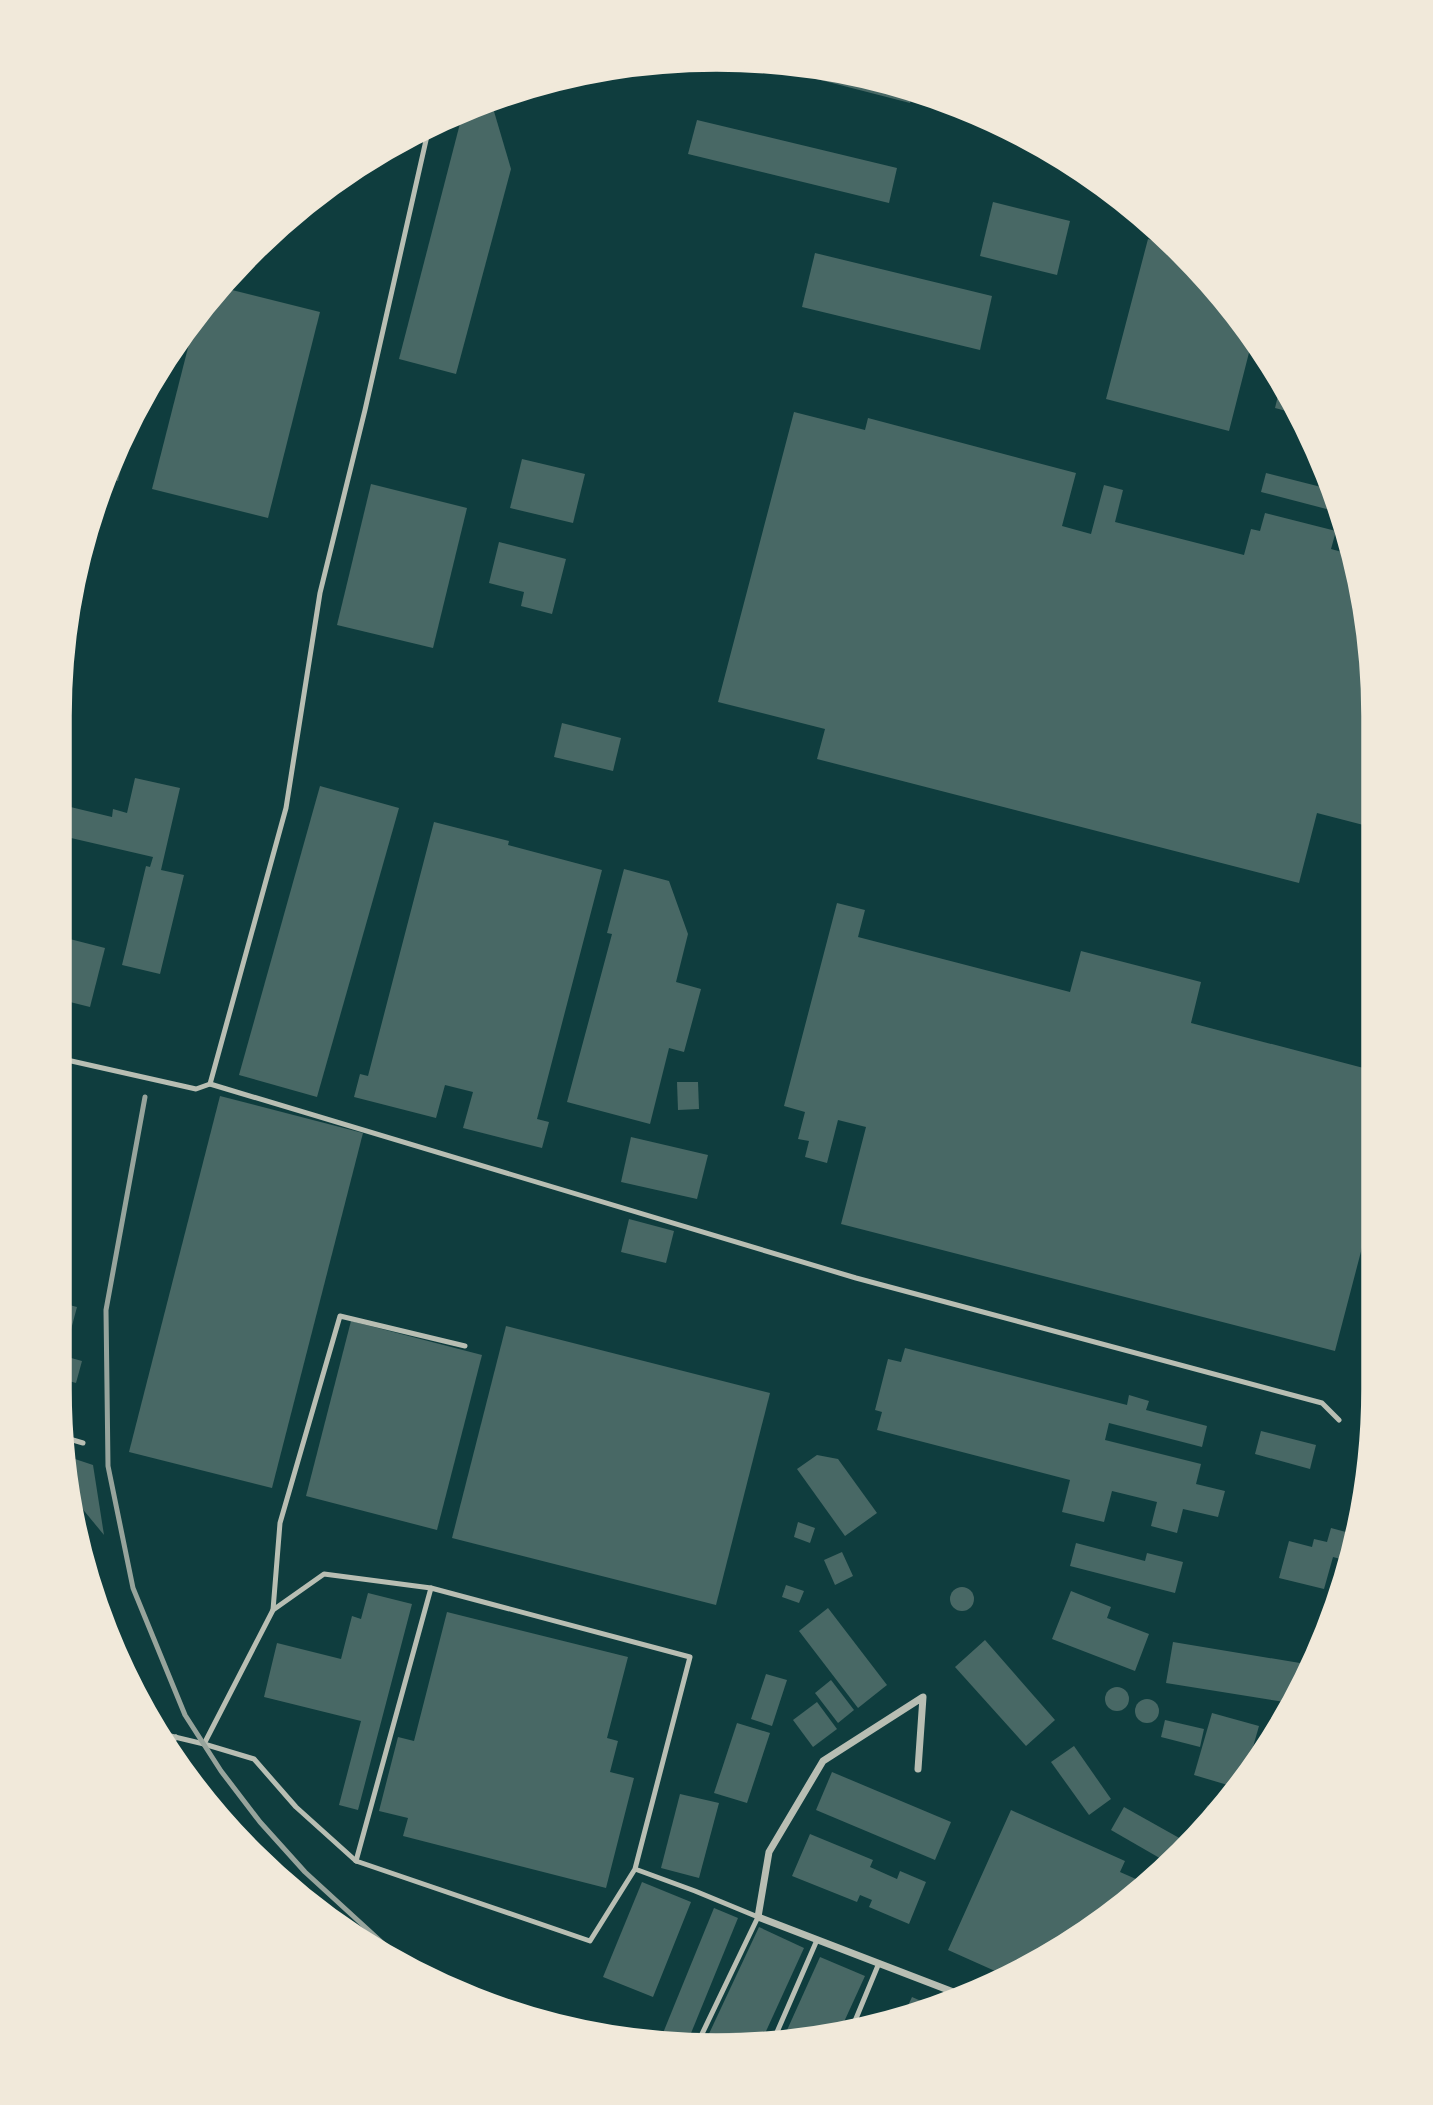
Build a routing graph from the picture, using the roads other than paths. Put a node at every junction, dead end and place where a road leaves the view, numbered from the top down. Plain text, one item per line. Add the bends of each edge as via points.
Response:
1 (426, 140) edge
2 (70, 1061) edge
3 (210, 1084) junction
4 (465, 1346) dead end
5 (1339, 1420) dead end
6 (72, 1439) edge
7 (83, 1443) dead end
8 (430, 1588) junction
9 (274, 1610) junction
10 (172, 1736) edge
11 (176, 1737) junction
12 (174, 1740) edge
13 (204, 1744) junction
14 (918, 1769) dead end
15 (356, 1861) junction
16 (635, 1869) junction
17 (758, 1917) junction
18 (817, 1940) junction
19 (879, 1964) junction
20 (951, 1991) edge
21 (855, 2020) edge
22 (777, 2032) edge
23 (702, 2035) edge

1 - 3 lane via 320,593 286,808
2 - 3 lane via 197,1089
3 - 5 lane via 856,1278 1322,1403
4 - 9 lane via 340,1316 279,1523
6 - 7 lane
8 - 9 lane via 324,1574
8 - 15 lane
8 - 16 lane via 690,1657
9 - 13 lane
10 - 11 lane
11 - 12 lane
11 - 13 lane
13 - 15 lane via 254,1759 296,1807
14 - 17 street via 923,1697 824,1761 769,1852
15 - 16 lane via 590,1941
16 - 17 lane
17 - 18 street
17 - 23 lane
18 - 19 street
18 - 22 lane
19 - 20 street
19 - 21 lane

